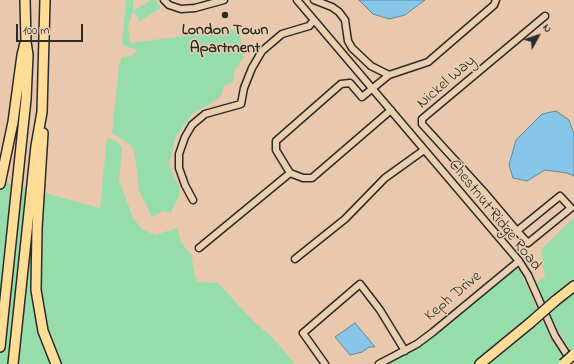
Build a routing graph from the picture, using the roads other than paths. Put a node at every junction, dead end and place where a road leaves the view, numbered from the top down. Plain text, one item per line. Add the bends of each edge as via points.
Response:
1 (25, 0) edge
2 (45, 0) edge
3 (164, 0) edge
4 (224, 0) edge
5 (297, 0) edge
6 (314, 0) edge
7 (497, 0) edge
8 (545, 16) dead end
9 (314, 20) junction
10 (26, 42) junction
11 (390, 75) junction
12 (373, 90) junction
13 (391, 110) junction
14 (42, 112) junction
15 (424, 150) junction
16 (290, 173) junction
17 (0, 184) edge
18 (193, 200) dead end
19 (517, 231) junction
20 (199, 248) dead end
21 (295, 259) dead end
22 (519, 261) junction
23 (574, 282) edge
24 (574, 286) edge
25 (564, 294) junction
26 (0, 347) edge
27 (405, 351) junction
28 (574, 354) edge
29 (13, 364) edge
30 (56, 364) edge
31 (325, 364) edge
32 (379, 364) edge
33 (480, 364) edge
34 (563, 364) edge
35 (573, 364) edge

1 - 10 highway
2 - 14 highway
3 - 4 street via 169,5 181,9
5 - 9 street, Chestnut Ridge Road
6 - 11 street via 339,12 345,20 348,41 352,48 371,66
7 - 11 street via 428,62
8 - 19 street, Nickel Way via 422,119 422,124
9 - 12 street, Chestnut Ridge Road
9 - 18 street via 308,26 282,34 262,51 244,88 241,104 205,114 192,125 179,154 179,168
10 - 17 highway
10 - 26 highway via 26,108
11 - 12 street
12 - 13 street, Chestnut Ridge Road
12 - 16 street via 362,98 350,82 341,84 276,141 276,150
13 - 15 street, Chestnut Ridge Road
13 - 16 street via 312,178
14 - 29 highway via 36,146
14 - 30 highway via 43,147 37,222 36,290 40,323
15 - 21 street via 386,178 345,219
15 - 22 street, Chestnut Ridge Road
16 - 20 street
19 - 19 street, Nickel Way via 560,196 571,208 529,243
22 - 27 street, Keph Drive
22 - 35 street, Chestnut Ridge Road via 528,275 555,336
23 - 25 highway
24 - 25 highway
25 - 33 highway, bridge
27 - 31 street via 380,310 360,284 303,333
27 - 32 street, Keph Drive
28 - 34 highway, bridge

